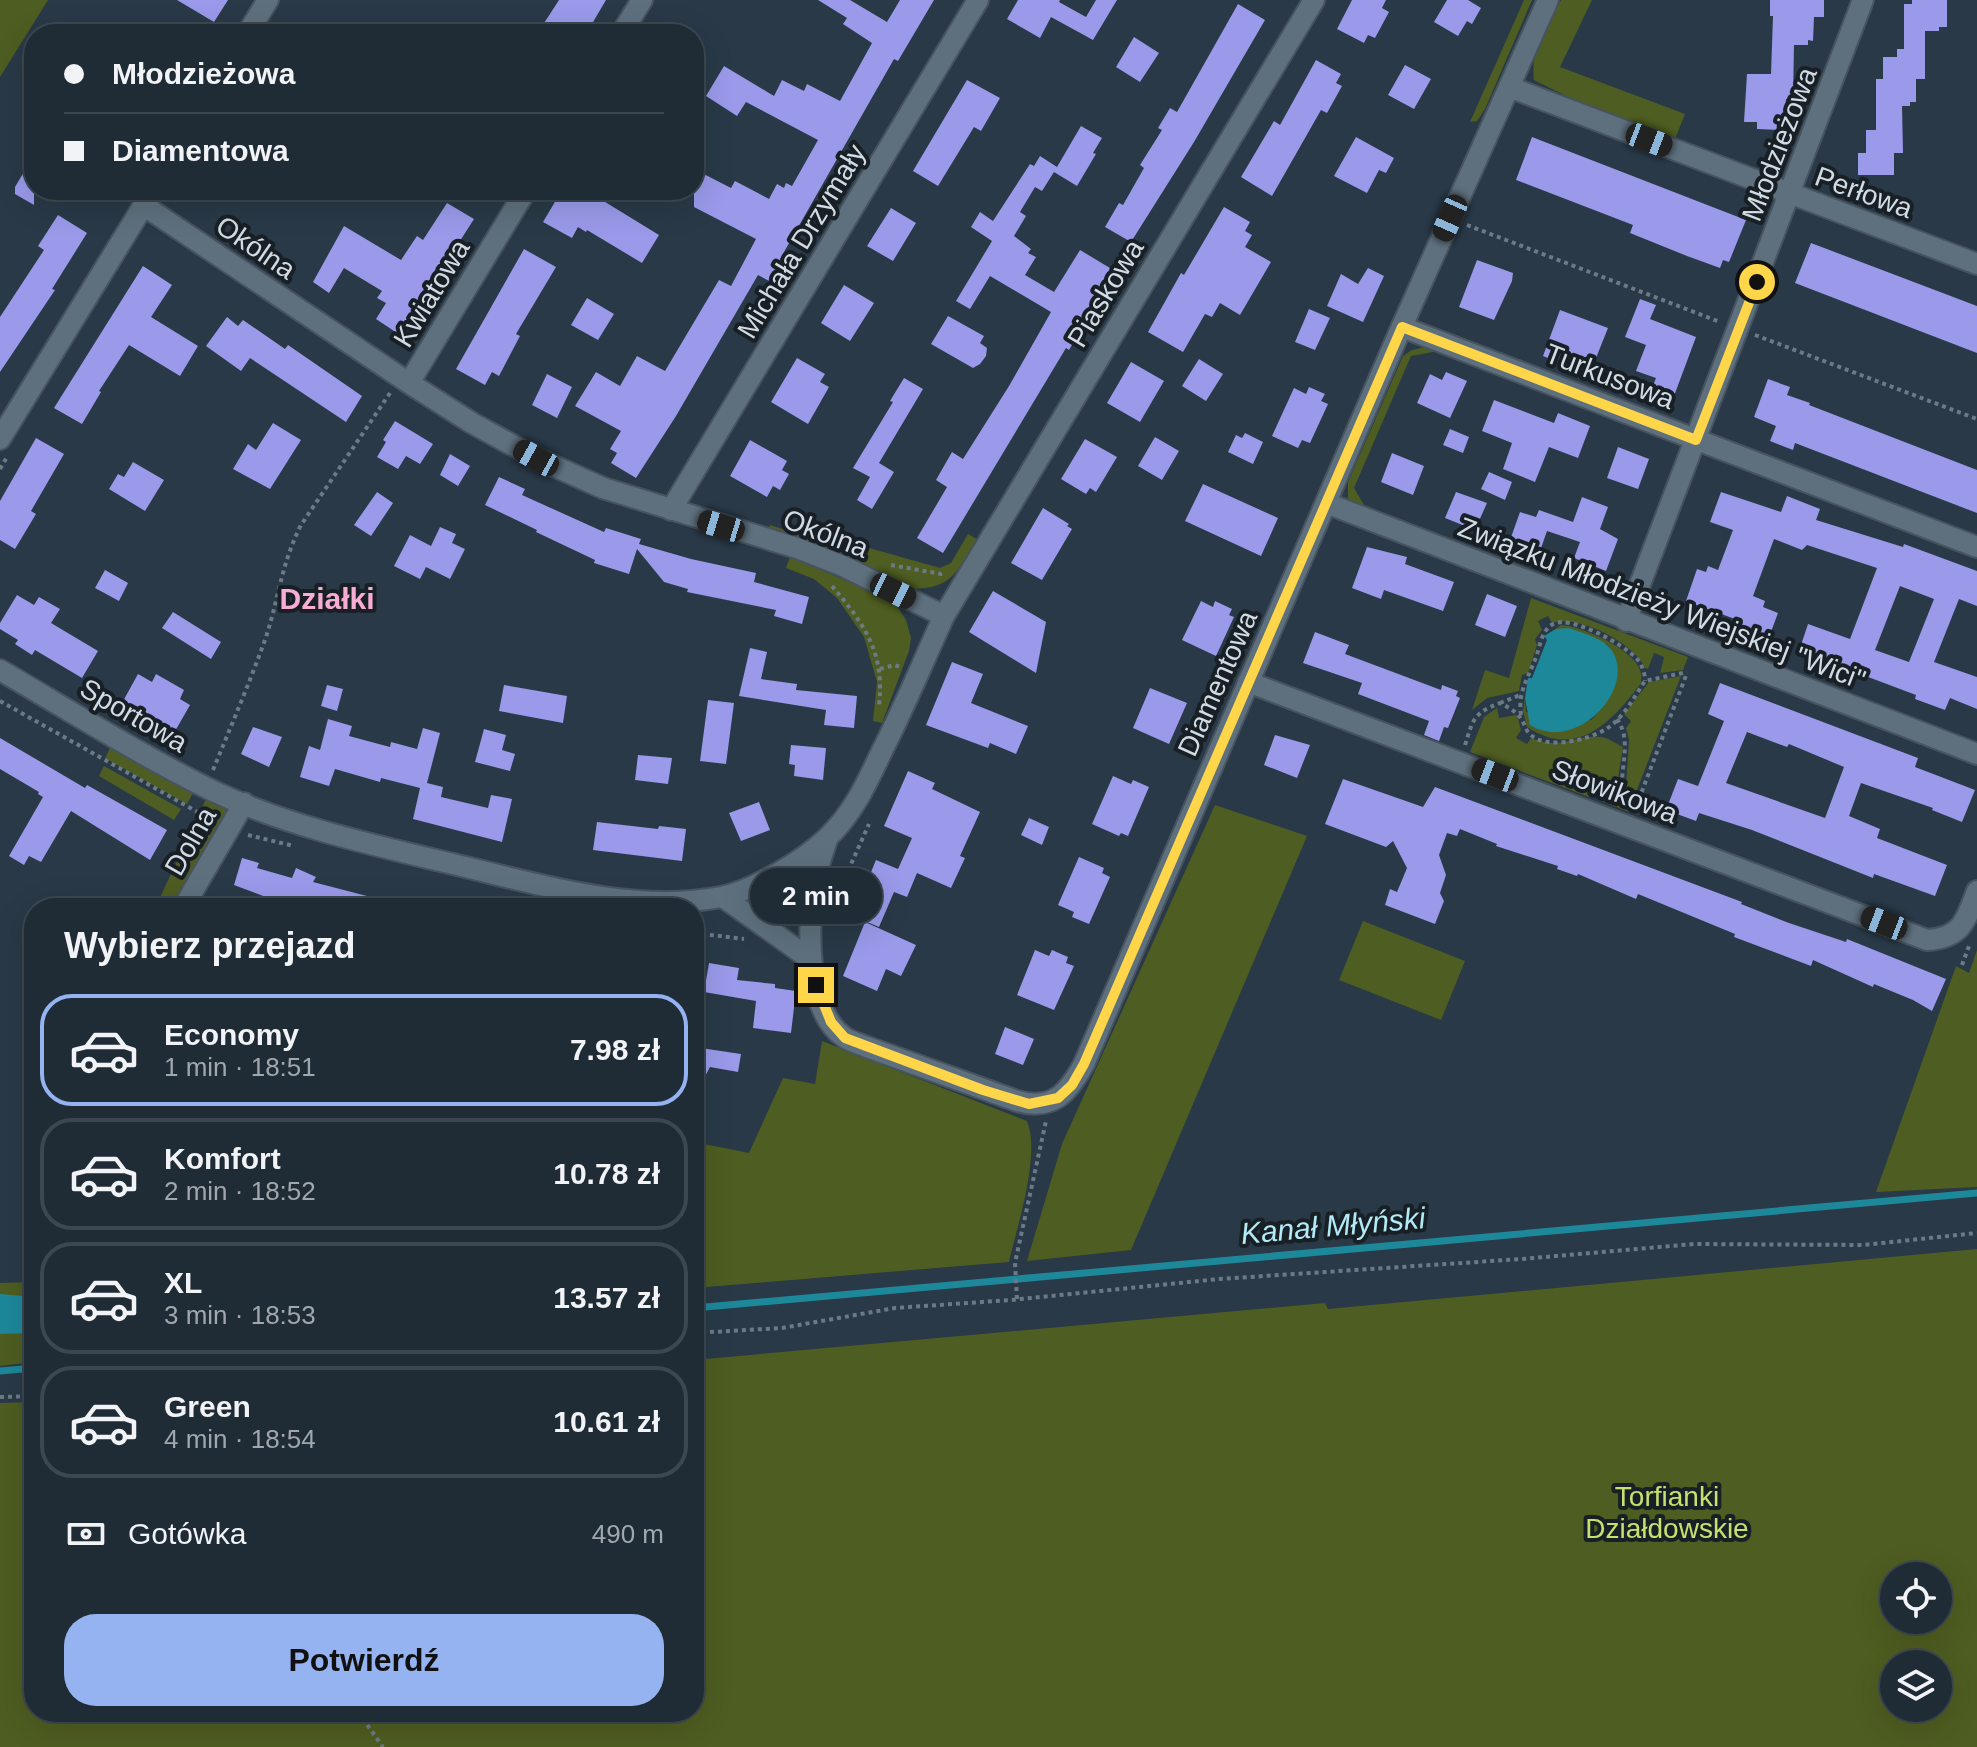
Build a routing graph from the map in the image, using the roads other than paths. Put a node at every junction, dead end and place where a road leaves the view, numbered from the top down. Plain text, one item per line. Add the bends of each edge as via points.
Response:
1 (268, 0) edge
2 (642, 0) edge
3 (978, 0) edge
4 (1314, 0) edge
5 (1548, 0) edge
6 (1863, 0) edge
7 (253, 24) edge
8 (627, 24) edge
9 (1509, 87) junction
10 (1789, 194) junction
11 (147, 200) edge
12 (151, 200) edge
13 (520, 200) edge
14 (1977, 264) edge
15 (1402, 327) junction
16 (404, 380) junction
17 (0, 439) edge
18 (1696, 440) junction
19 (1326, 503) junction
20 (671, 510) junction
21 (1977, 547) edge
22 (944, 616) junction
23 (1626, 621) junction
24 (0, 670) edge
25 (1248, 682) junction
26 (1977, 754) edge
27 (244, 803) junction
28 (827, 838) junction
29 (784, 868) junction
30 (763, 880) junction
31 (814, 884) junction
32 (1977, 891) edge
33 (723, 897) junction
34 (189, 898) edge
35 (632, 898) edge
36 (704, 898) edge
37 (752, 917) junction
38 (812, 919) junction
39 (781, 938) junction
40 (810, 959) junction

1 - 7 street
2 - 8 street
3 - 20 street, Michała Drzymały
4 - 22 street, Piaskowa
5 - 9 street, Diamentowa
6 - 10 street, Młodzieżowa
9 - 10 street, Perłowa
9 - 15 street, Diamentowa
10 - 14 street, Perłowa
10 - 18 street, Młodzieżowa
11 - 17 street
12 - 16 street, Okólna
13 - 16 street, Kwiatowa
15 - 18 street, Turkusowa
15 - 19 street, Diamentowa
16 - 20 street, Okólna via 569,475
18 - 21 street, Turkusowa
18 - 23 street, Młodzieżowa
19 - 23 street, Związku Młodzieży Wiejskiej "Wici"
19 - 25 street, Diamentowa
20 - 22 street, Okólna via 797,548
22 - 28 street via 854,808
23 - 26 street, Związku Młodzieży Wiejskiej "Wici"
24 - 27 street, Sportowa via 206,788
25 - 32 street, Słowikowa via 1927,940 1963,927
25 - 40 street, Diamentowa via 1084,1064 1058,1098 1017,1101 845,1038 825,1012
27 - 34 street, Dolna
27 - 35 street via 328,833 515,879
28 - 29 street
28 - 31 street
29 - 30 street
29 - 31 street
30 - 33 street
30 - 37 street
31 - 38 street
33 - 36 street
33 - 37 street
37 - 39 street
38 - 39 street
38 - 40 street
39 - 40 street

